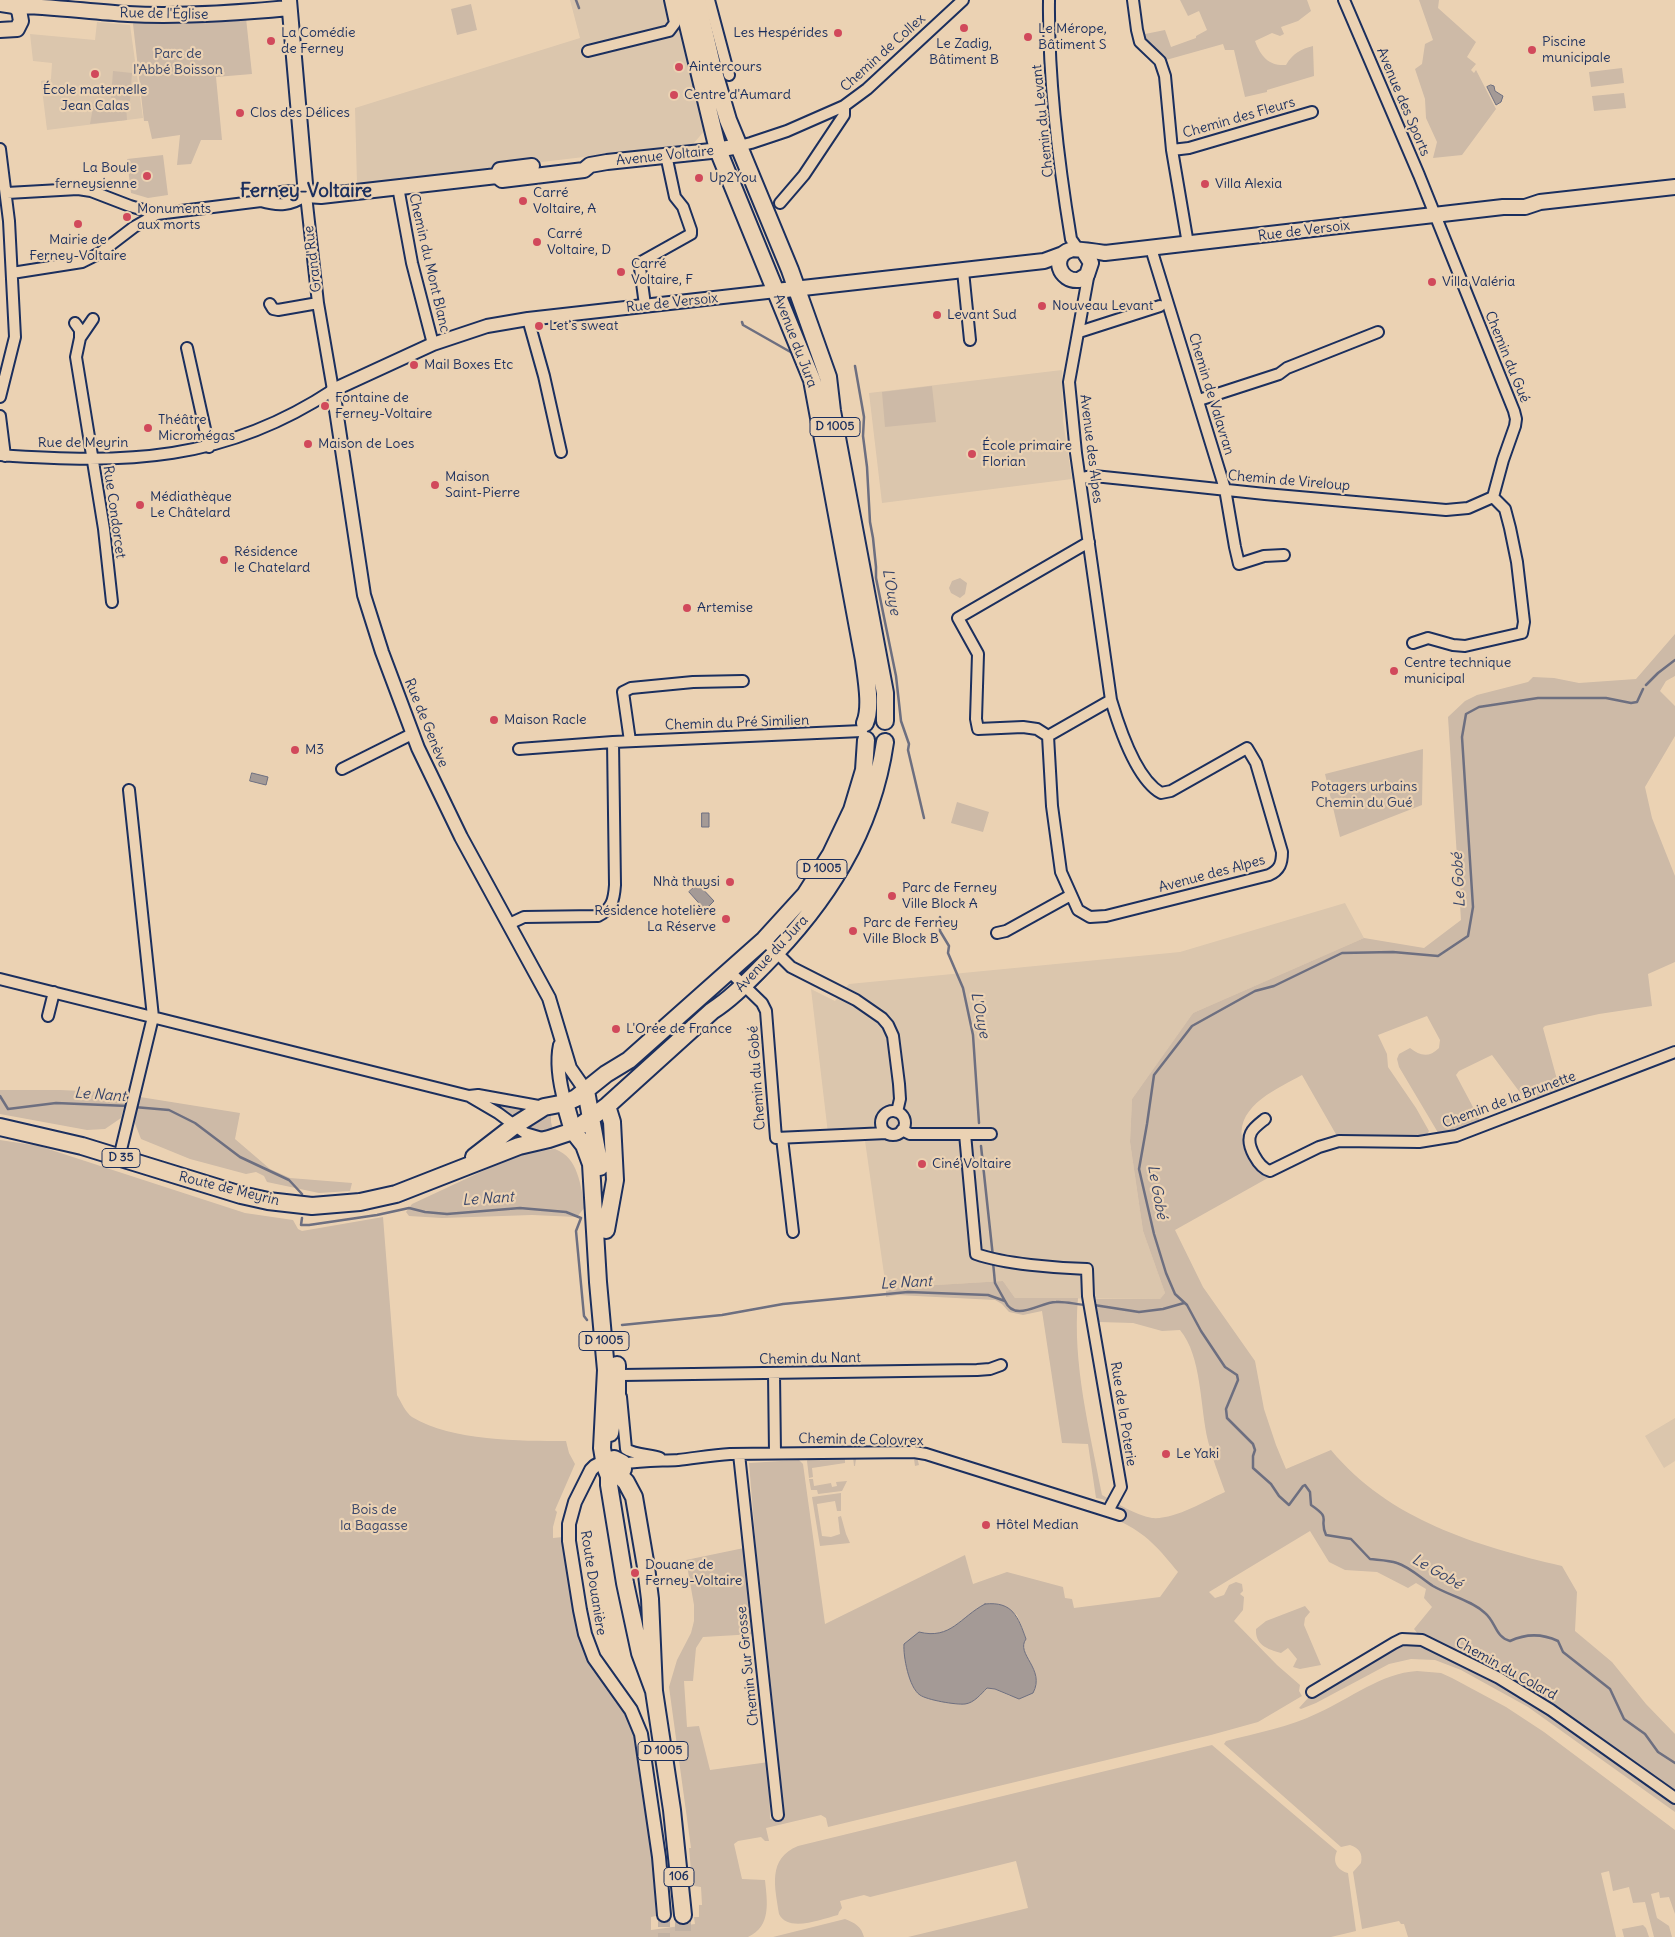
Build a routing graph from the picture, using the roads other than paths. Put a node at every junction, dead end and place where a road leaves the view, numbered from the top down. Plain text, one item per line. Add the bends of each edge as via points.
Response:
1 (670, 0) edge
2 (682, 0) edge
3 (697, 0) edge
4 (709, 0) edge
5 (963, 0) edge
6 (1049, 0) edge
7 (1133, 0) edge
8 (1344, 0) edge
9 (6, 3) edge
10 (289, 4) edge
11 (39, 7) junction
12 (21, 21) junction
13 (0, 30) edge
14 (588, 51) dead end
15 (729, 75) dead end
16 (844, 106) junction
17 (1312, 112) dead end
18 (739, 146) junction
19 (0, 149) edge
20 (718, 150) junction
21 (1172, 150) junction
22 (666, 155) junction
23 (398, 187) junction
24 (1675, 187) edge
25 (6, 193) junction
26 (306, 195) junction
27 (780, 203) dead end
28 (157, 214) junction
29 (1435, 216) junction
30 (1188, 244) junction
31 (1153, 247) junction
32 (1073, 249) junction
33 (1106, 253) junction
34 (1044, 261) junction
35 (963, 270) junction
36 (1090, 270) junction
37 (12, 273) junction
38 (1065, 276) junction
39 (797, 289) junction
40 (776, 291) junction
41 (1084, 301) junction
42 (318, 303) junction
43 (270, 304) dead end
44 (645, 305) junction
45 (1160, 306) dead end
46 (94, 319) dead end
47 (528, 319) junction
48 (75, 324) dead end
49 (1079, 332) junction
50 (1378, 332) dead end
51 (80, 338) junction
52 (970, 340) dead end
53 (434, 344) junction
54 (187, 348) dead end
55 (333, 390) junction
56 (0, 397) edge
57 (1199, 400) junction
58 (0, 416) edge
59 (209, 447) junction
60 (561, 452) dead end
61 (2, 456) edge
62 (93, 459) junction
63 (1080, 478) junction
64 (1225, 489) junction
65 (1493, 497) junction
66 (1089, 542) junction
67 (1284, 555) dead end
68 (112, 602) dead end
69 (1413, 643) dead end
70 (743, 681) dead end
71 (1111, 700) junction
72 (885, 721) junction
73 (864, 731) junction
74 (412, 734) junction
75 (1048, 736) junction
76 (630, 741) junction
77 (613, 742) junction
78 (885, 742) junction
79 (519, 749) dead end
80 (342, 769) dead end
81 (129, 790) dead end
82 (1071, 895) junction
83 (509, 924) junction
84 (998, 933) dead end
85 (764, 940) junction
86 (776, 953) junction
87 (728, 971) junction
88 (0, 979) edge
89 (743, 986) junction
90 (54, 992) junction
91 (48, 1016) dead end
92 (154, 1017) junction
93 (561, 1043) junction
94 (1675, 1052) edge
95 (586, 1091) junction
96 (469, 1096) junction
97 (565, 1103) junction
98 (607, 1106) junction
99 (544, 1107) junction
100 (897, 1112) junction
101 (591, 1118) junction
102 (1265, 1118) dead end
103 (514, 1126) junction
104 (0, 1127) edge
105 (902, 1130) junction
106 (573, 1131) junction
107 (887, 1133) junction
108 (965, 1134) junction
109 (991, 1134) dead end
110 (779, 1138) junction
111 (549, 1139) junction
112 (119, 1158) junction
113 (458, 1168) junction
114 (606, 1230) junction
115 (794, 1232) dead end
116 (1001, 1364) dead end
117 (774, 1374) junction
118 (618, 1376) junction
119 (776, 1453) junction
120 (739, 1454) junction
121 (668, 1460) junction
122 (614, 1467) junction
123 (1108, 1511) junction
124 (1120, 1515) dead end
125 (654, 1692) junction
126 (1312, 1692) dead end
127 (1675, 1798) edge
128 (778, 1815) dead end
129 (675, 1838) joint
130 (664, 1915) tunnel mouth
131 (683, 1915) tunnel mouth

1 - 14 street via 675,22 669,31
2 - 20 main road, Avenue du Jura / D 1005
3 - 18 main road, Avenue du Jura / D 1005 via 716,81
4 - 15 street
5 - 16 street, Chemin de Collex via 867,89
6 - 32 street, Chemin du Levant via 1049,47 1059,154
7 - 21 street, Chemin des Fleurs via 1140,42 1163,68
8 - 29 street, Avenue des Sports
9 - 11 main road, Rue de l'Église
9 - 12 main road via 19,10
10 - 11 main road, Rue de l'Église via 193,16
10 - 26 main road, Grand'Rue
11 - 12 main road
12 - 13 main road via 17,29
16 - 18 street, Chemin de Collex via 788,131
16 - 27 street, Chemin de Collex via 844,115 804,175
17 - 21 street, Chemin des Fleurs via 1189,148
18 - 20 main road, Avenue Voltaire
18 - 39 main road, Avenue du Jura / D 1005
19 - 25 street
20 - 22 main road, Avenue Voltaire
20 - 40 main road, Avenue du Jura / D 1005
21 - 30 street, Chemin des Fleurs
22 - 23 main road, Avenue Voltaire via 502,180 497,176
22 - 44 street via 674,196 683,208 691,234 641,262
23 - 26 main road, Avenue Voltaire
23 - 53 street, Chemin du Mont Blanc via 412,263
24 - 29 main road, Rue de Versoix
25 - 28 street, Avenue Voltaire via 78,188
25 - 37 street
26 - 28 street, Avenue Voltaire via 287,191 272,193 260,201
26 - 42 street, Grand'Rue
28 - 37 street, Avenue Voltaire via 82,262
29 - 30 main road, Rue de Versoix
29 - 65 street, Chemin du Gué via 1516,419
30 - 31 main road, Rue de Versoix
31 - 33 main road, Rue de Versoix
31 - 57 street, Chemin de Valavran
32 - 33 main road, Rue de Versoix
32 - 34 main road, Rue de Versoix
32 - 36 main road via 1090,259
32 - 38 main road via 1059,262
33 - 36 main road
34 - 35 main road, Rue de Versoix
34 - 38 main road
35 - 39 main road, Rue de Versoix
35 - 52 street
36 - 38 main road via 1079,280
36 - 41 street, Avenue des Alpes
37 - 56 street via 13,349
38 - 41 street via 1080,289
39 - 40 main road, Rue de Versoix
39 - 72 main road, Avenue du Jura / D 1005 via 829,384 885,693
40 - 44 street, Rue de Versoix
40 - 73 main road, Avenue du Jura / D 1005 via 812,380 864,660 867,689
41 - 49 street, Avenue des Alpes
42 - 43 street via 278,310
42 - 55 street, Grand'Rue
44 - 47 street, Rue de Versoix
45 - 49 street
46 - 51 street, Rue Condorcet
47 - 53 street, Rue de Versoix via 480,328
47 - 60 street
48 - 51 street, Rue Condorcet via 80,330
49 - 63 street, Avenue des Alpes via 1069,382
50 - 57 street via 1279,374
51 - 62 street, Rue Condorcet via 76,357
53 - 55 street, Rue de Versoix
54 - 59 street
55 - 59 street, Rue de Meyrin via 266,428
55 - 74 street, Rue de Genève via 364,594
57 - 64 street, Chemin de Valavran
58 - 61 street
59 - 62 street, Rue de Meyrin via 165,455
61 - 62 street, Rue de Meyrin
62 - 68 street, Rue Condorcet
63 - 64 street, Chemin de Vireloup via 1094,476
63 - 66 street, Avenue des Alpes
64 - 65 street, Chemin de Vireloup via 1446,510 1468,508
64 - 67 street, Chemin de Valavran via 1239,564 1264,556
65 - 69 street via 1505,509 1510,528 1524,622 1522,633 1465,646 1453,646 1428,638
66 - 71 street, Avenue des Alpes
66 - 75 street via 958,618 978,654 978,729 1030,728
70 - 76 street via 693,682 631,688 623,692
71 - 75 street
71 - 82 street, Avenue des Alpes via 1122,734 1145,779 1161,793 1172,791 1247,748 1256,763 1282,860 1270,875 1106,916 1090,918 1078,910
72 - 73 main road via 873,718
72 - 78 main road, D 1005 via 890,733
73 - 76 street, Chemin du Pré Similien
73 - 78 main road via 874,745
73 - 85 main road, Avenue du Jura / D 1005 via 865,762 861,784 832,854 805,895
74 - 80 street
74 - 83 street, Rue de Genève via 455,826
75 - 82 street, Avenue des Alpes via 1060,872
76 - 77 street, Chemin du Pré Similien
77 - 79 street, Chemin du Pré Similien
77 - 83 street via 615,885 612,906 598,916 524,917
78 - 86 main road, Avenue du Jura / D 1005 via 871,800 844,864 815,908
81 - 92 street
82 - 84 street
83 - 93 street, Rue de Genève via 549,998
85 - 86 street
85 - 87 main road, Avenue du Jura / D 1005
86 - 89 main road, Avenue du Jura / D 1005
86 - 100 street via 797,970 856,1000 888,1025 894,1036 899,1084
87 - 89 street, Chemin du Gobé
87 - 95 main road, Avenue du Jura / D 1005 via 629,1060
88 - 90 street
89 - 98 main road, Avenue du Jura / D 1005
89 - 110 street, Chemin du Gobé via 766,1011
90 - 91 street
90 - 92 street
92 - 96 street
92 - 112 street
93 - 95 street, Rue de Genève via 570,1068
93 - 97 street, Rue de Genève via 558,1057
94 - 102 street, Chemin de la Brunette via 1456,1136 1419,1142 1340,1141 1319,1147 1270,1171 1261,1166 1250,1142 1250,1133
95 - 97 main road, Avenue du Jura
95 - 101 main road
96 - 99 street
96 - 103 street
97 - 99 main road, Route de Meyrin / D 35
97 - 106 main road
98 - 101 main road, Avenue du Jura / D 1005
98 - 114 main road, D 1005 via 612,1122 615,1180
99 - 103 main road, Route de Meyrin / D 35
100 - 105 street via 904,1119
100 - 107 street via 887,1112 883,1116 882,1127
101 - 106 main road, Avenue du Jura
101 - 114 main road, D 1005 via 603,1187
103 - 111 street via 529,1136
103 - 113 main road, Route de Meyrin / D 35
104 - 112 main road, Route de Meyrin / D 35
105 - 107 street via 894,1135
105 - 108 street via 910,1134
106 - 111 main road, Route de Meyrin / D 35
106 - 122 main road, D 1005 via 588,1153 592,1175 606,1370 602,1448
107 - 110 street
108 - 109 street
108 - 123 street, Rue de la Poterie via 976,1254 986,1258 1087,1269 1088,1296 1121,1487
110 - 115 street, Chemin du Gobé
111 - 113 main road, Route de Meyrin / D 35
112 - 113 main road, Route de Meyrin / D 35 via 268,1202 312,1206 380,1198
114 - 118 main road, D 1005
116 - 117 street, Chemin du Nant via 978,1370
117 - 118 street, Chemin du Nant
117 - 119 street
118 - 121 street via 626,1449 635,1454 646,1453
118 - 122 main road, D 1005 via 616,1410 610,1433
119 - 120 street, Chemin de Colovrex
119 - 123 street, Chemin de Colovrex via 926,1454
120 - 121 street, Chemin de Colovrex
120 - 128 street, Chemin Sur Grosse
121 - 122 street, Chemin de Colovrex via 632,1462
122 - 125 main road, D 1005 via 609,1485 626,1583 640,1653
122 - 125 main road, D 1005 via 634,1497 650,1599
122 - 130 street, Route Douanière via 595,1466 591,1470 575,1502 569,1524 569,1541 588,1644 598,1665 631,1710 640,1734 658,1849
123 - 124 street, Chemin de Colovrex
125 - 129 main road, D 1005
126 - 127 street, Chemin du Colard via 1402,1639 1422,1640 1527,1694
129 - 131 main road, 106

